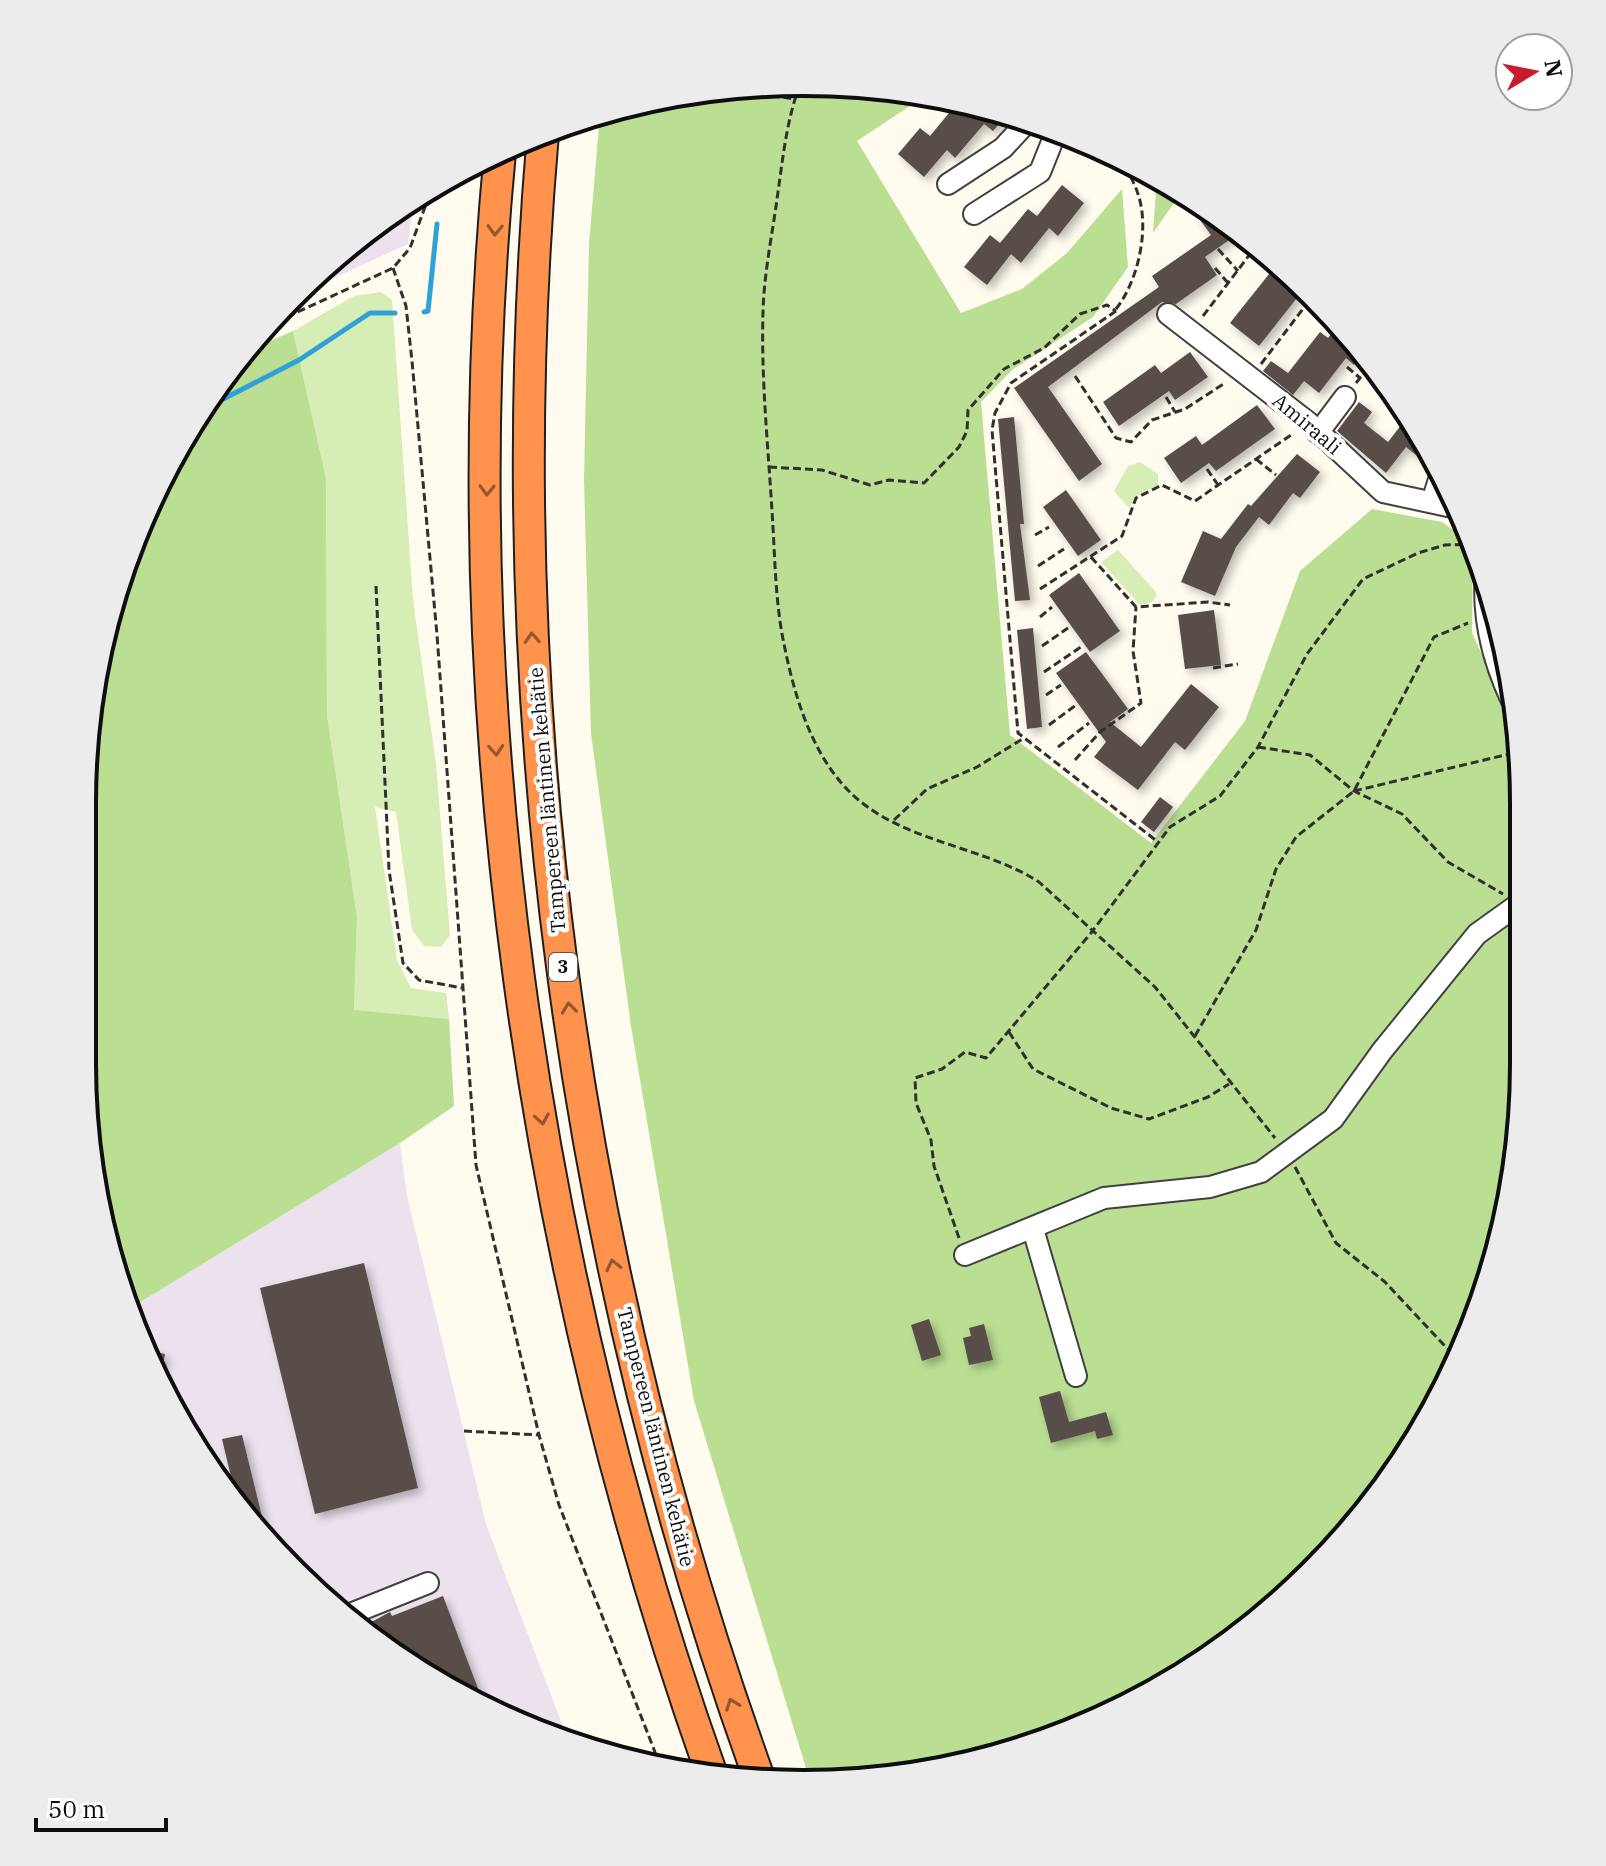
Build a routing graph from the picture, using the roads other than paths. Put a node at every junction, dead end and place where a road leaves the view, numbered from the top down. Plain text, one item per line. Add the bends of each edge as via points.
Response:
1 (1019, 131) edge
2 (1052, 142) edge
3 (542, 146) edge
4 (499, 165) edge
5 (948, 184) dead end
6 (974, 214) dead end
7 (1168, 314) dead end
8 (1345, 397) road end
9 (1313, 428) junction
10 (1436, 489) edge
11 (1432, 502) junction
12 (1444, 505) edge
13 (1492, 647) edge
14 (1497, 669) edge
15 (1510, 910) edge
16 (1033, 1229) junction
17 (965, 1255) road end
18 (1076, 1376) dead end
19 (428, 1583) dead end
20 (357, 1611) edge
21 (708, 1763) edge
22 (755, 1768) edge

1 - 5 street via 1003,148
2 - 6 street via 1040,172
22 -> 3 highway, Tampereen läntinen kehätie / 3 via 682,1544 632,1352 597,1192 573,1044 546,830 531,635 530,408
4 -> 21 highway, 3 via 486,513 489,639 506,864 531,1051 588,1352 629,1516
7 - 9 street, Amiraali
8 - 9 street
9 - 11 street, Amiraali via 1383,492
10 - 11 street
11 - 12 street, Amiraali
13 - 14 street
15 - 16 street via 1477,934 1333,1119 1261,1172 1241,1180 1104,1198
16 - 17 street
16 - 18 street
19 - 20 street

